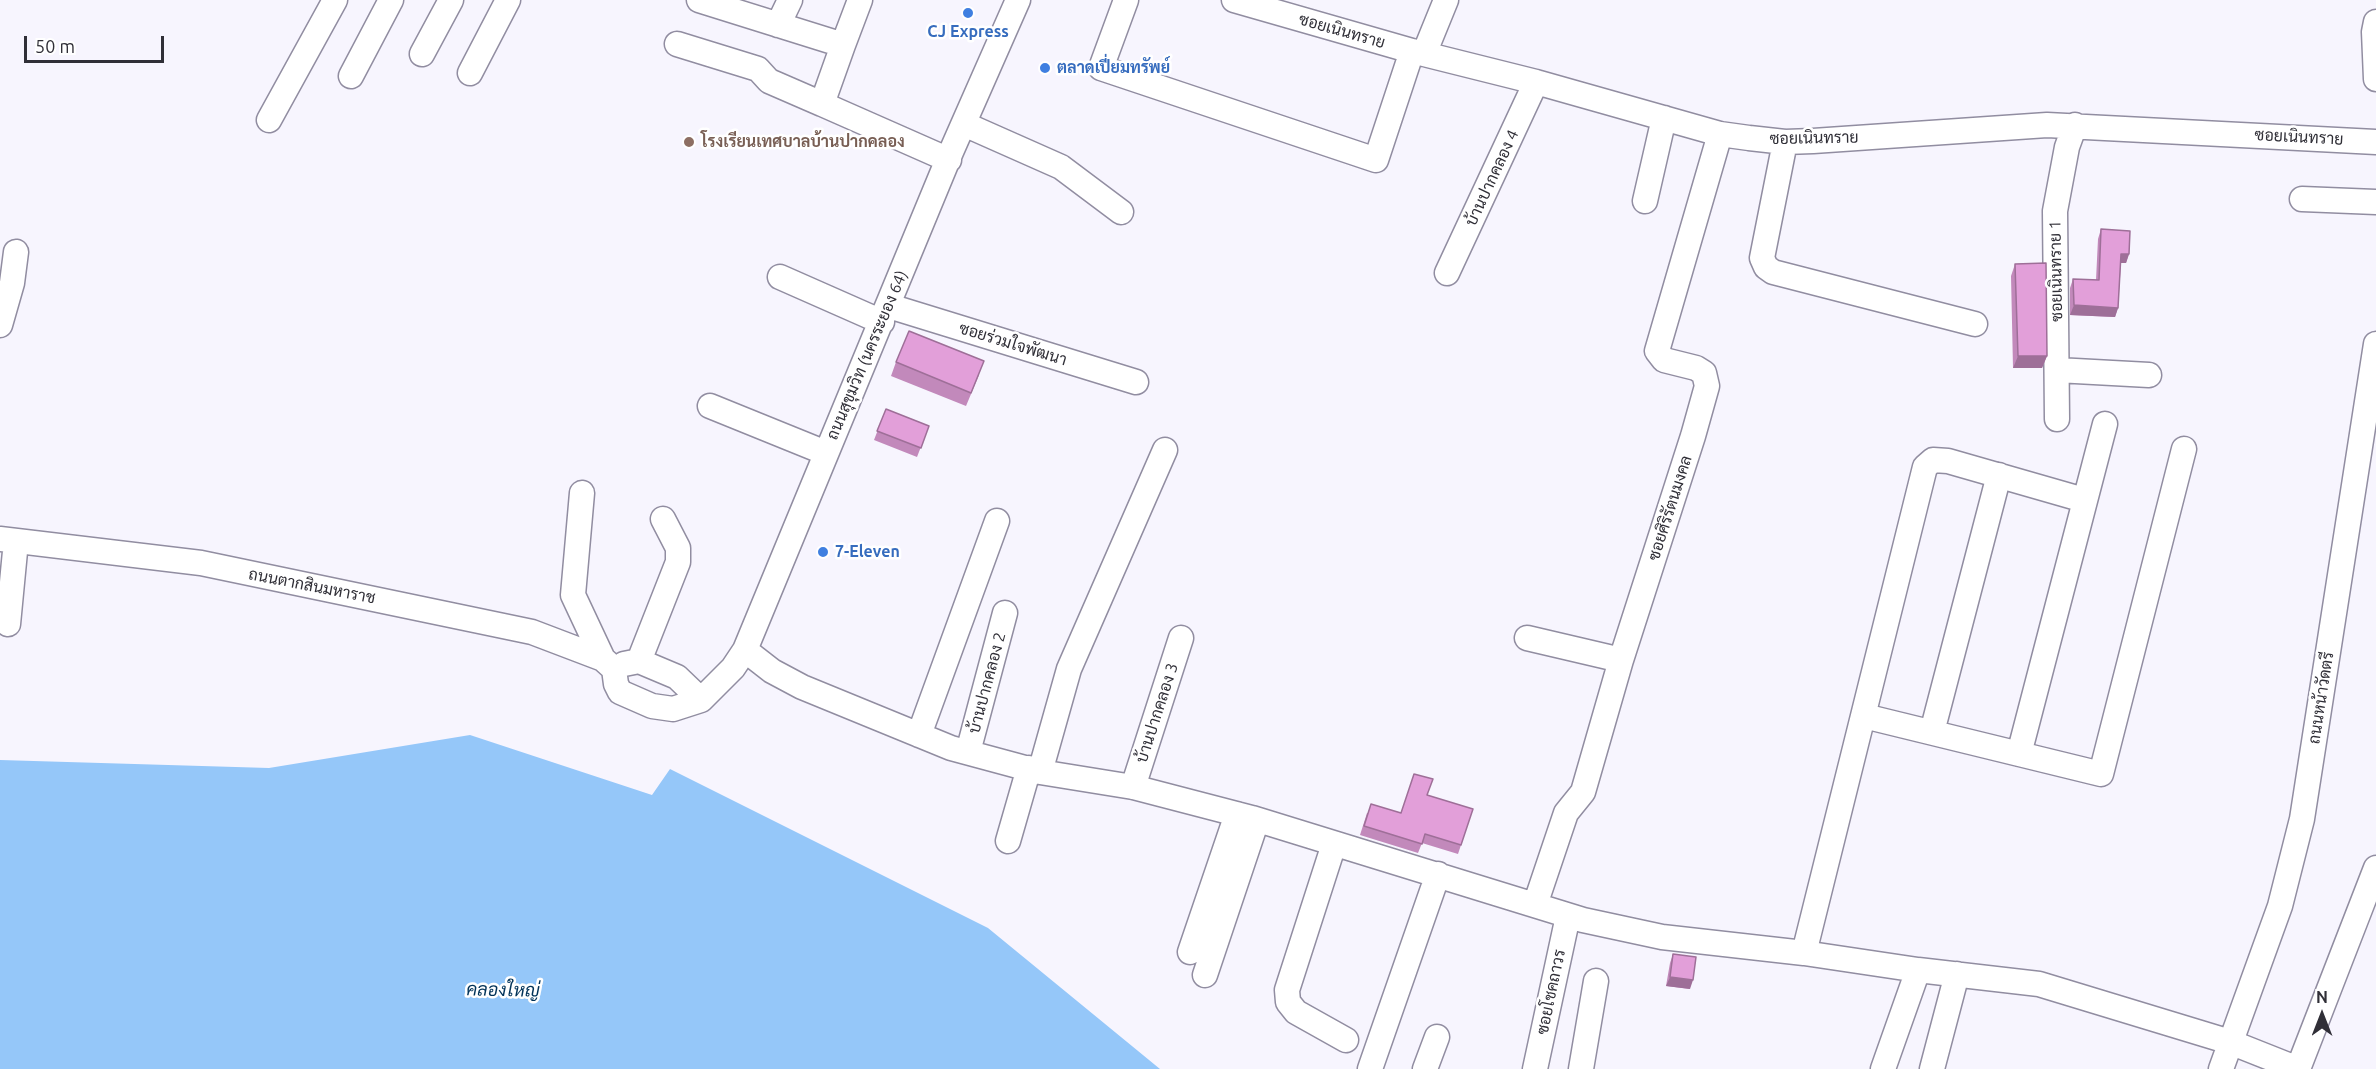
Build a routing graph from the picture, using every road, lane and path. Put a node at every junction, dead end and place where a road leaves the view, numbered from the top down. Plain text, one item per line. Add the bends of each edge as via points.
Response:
1 (335, 0) edge
2 (391, 0) edge
3 (451, 0) edge
4 (508, 0) edge
5 (699, 0) edge
6 (790, 0) edge
7 (860, 0) edge
8 (1018, 0) edge
9 (1126, 0) edge
10 (1234, 0) edge
11 (1446, 0) edge
12 (2376, 22) edge
13 (778, 25) junction
14 (677, 44) dead end
15 (843, 45) junction
16 (1418, 53) junction
17 (422, 54) dead end
18 (470, 73) dead end
19 (351, 76) dead end
20 (2376, 80) edge
21 (1536, 82) junction
22 (822, 104) junction
23 (1664, 118) junction
24 (269, 120) dead end
25 (964, 124) junction
26 (2075, 125) junction
27 (1720, 134) junction
28 (1785, 142) junction
29 (2376, 142) edge
30 (949, 160) junction
31 (2302, 199) dead end
32 (1645, 201) dead end
33 (2376, 202) edge
34 (1121, 212) dead end
35 (16, 252) dead end
36 (1448, 273) dead end
37 (780, 277) dead end
38 (885, 314) junction
39 (1975, 324) dead end
40 (0, 325) edge
41 (2376, 344) edge
42 (2057, 370) junction
43 (2149, 375) dead end
44 (1136, 382) dead end
45 (710, 406) dead end
46 (2057, 419) dead end
47 (2104, 424) dead end
48 (2184, 449) dead end
49 (1165, 450) dead end
50 (826, 453) junction
51 (1999, 475) junction
52 (582, 493) dead end
53 (2084, 500) junction
54 (663, 519) dead end
55 (997, 521) dead end
56 (8, 540) edge
57 (1005, 614) dead end
58 (8, 624) dead end
59 (1181, 638) dead end
60 (1527, 638) dead end
61 (745, 650) junction
62 (1621, 660) junction
63 (639, 661) junction
64 (609, 664) junction
65 (701, 700) junction
66 (1864, 716) junction
67 (1932, 732) junction
68 (918, 735) junction
69 (968, 752) junction
70 (2019, 754) junction
71 (1035, 770) junction
72 (1133, 788) junction
73 (1247, 817) junction
74 (1008, 841) dead end
75 (1334, 844) junction
76 (2376, 867) edge
77 (1438, 874) junction
78 (1535, 905) junction
79 (1568, 915) junction
80 (1190, 952) dead end
81 (1804, 952) junction
82 (1918, 970) junction
83 (1957, 974) junction
84 (1205, 975) dead end
85 (1596, 981) dead end
86 (1437, 1037) dead end
87 (1346, 1040) dead end
88 (2230, 1042) junction
89 (1370, 1069) edge
90 (1425, 1069) edge
91 (1535, 1069) edge
92 (1581, 1069) edge
93 (1883, 1069) edge
94 (1932, 1069) edge
95 (2221, 1069) edge
96 (2298, 1069) edge

1 - 24 street
2 - 19 street
3 - 17 street
4 - 18 street
5 - 13 street
6 - 13 street
7 - 15 street
8 - 25 street, ถนนสุขุมวิท (นครระยอง 64)
9 - 16 street via 1101,68 1376,160
10 - 16 street, ซอยเนินทราย
11 - 16 street
12 - 20 street
13 - 15 street
14 - 22 street via 758,69 769,81
15 - 22 street
16 - 21 street, ซอยเนินทราย
21 - 23 street, ซอยเนินทราย
21 - 36 street, บ้านปากคลอง 4
22 - 30 street
23 - 27 street, ซอยเนินทราย
23 - 32 street
25 - 30 street, ถนนสุขุมวิท (นครระยอง 64)
25 - 34 street via 1061,167
26 - 28 street, ซอยเนินทราย
26 - 29 street, ซอยเนินทราย
26 - 42 street, ซอยเนินทราย 1 via 2055,211
27 - 28 street, ซอยเนินทราย
27 - 62 street, ซอยศิริรัตนมงคล via 1657,351 1664,360 1696,368 1704,374 1707,386
28 - 39 street via 1762,258 1766,267
30 - 38 street, ถนนสุขุมวิท (นครระยอง 64)
31 - 33 street
35 - 40 street
37 - 38 street, ซอยร่วมใจพัฒนา
38 - 44 street, ซอยร่วมใจพัฒนา
38 - 50 street, ถนนสุขุมวิท (นครระยอง 64)
41 - 88 street, ถนนหน้าวัดตรี via 2302,819 2280,906
42 - 43 street
42 - 46 street, ซอยเนินทราย 1
45 - 50 street
47 - 53 street
48 - 70 street via 2101,774
49 - 71 street via 1069,669
50 - 61 street, ถนนสุขุมวิท (นครระยอง 64)
51 - 53 street
51 - 66 street via 1948,461 1933,460 1925,467
51 - 67 street
52 - 64 street via 573,595
53 - 70 street
54 - 63 street via 678,548 678,562
55 - 68 street
56 - 58 street
56 - 64 street, ถนนตากสินมหาราช via 212,565 532,632
57 - 69 street, บ้านปากคลอง 2
59 - 72 street, บ้านปากคลอง 3
60 - 62 street
61 - 65 street, ถนนสุขุมวิท (นครระยอง 64)
61 - 68 street via 802,687
62 - 78 street, ซอยศิริรัตนมงคล via 1582,792 1566,813
63 - 64 street
63 - 65 street via 677,677
64 - 65 street via 620,692 652,706 674,708
66 - 67 street
66 - 81 street
67 - 70 street
68 - 69 street
69 - 71 street
71 - 72 street
71 - 74 street
72 - 73 street
73 - 75 street
73 - 80 street
73 - 84 street
75 - 77 street
75 - 87 street via 1287,990 1288,1002 1296,1012
76 - 96 street
77 - 78 street
77 - 89 street
78 - 79 street
79 - 81 street via 1662,937
79 - 91 street, ซอยโชคถาวร
81 - 82 street
82 - 83 street
82 - 93 street
83 - 88 street via 2039,984
83 - 94 street
85 - 92 street
86 - 90 street
88 - 95 street, ถนนหน้าวัดตรี
88 - 96 street

